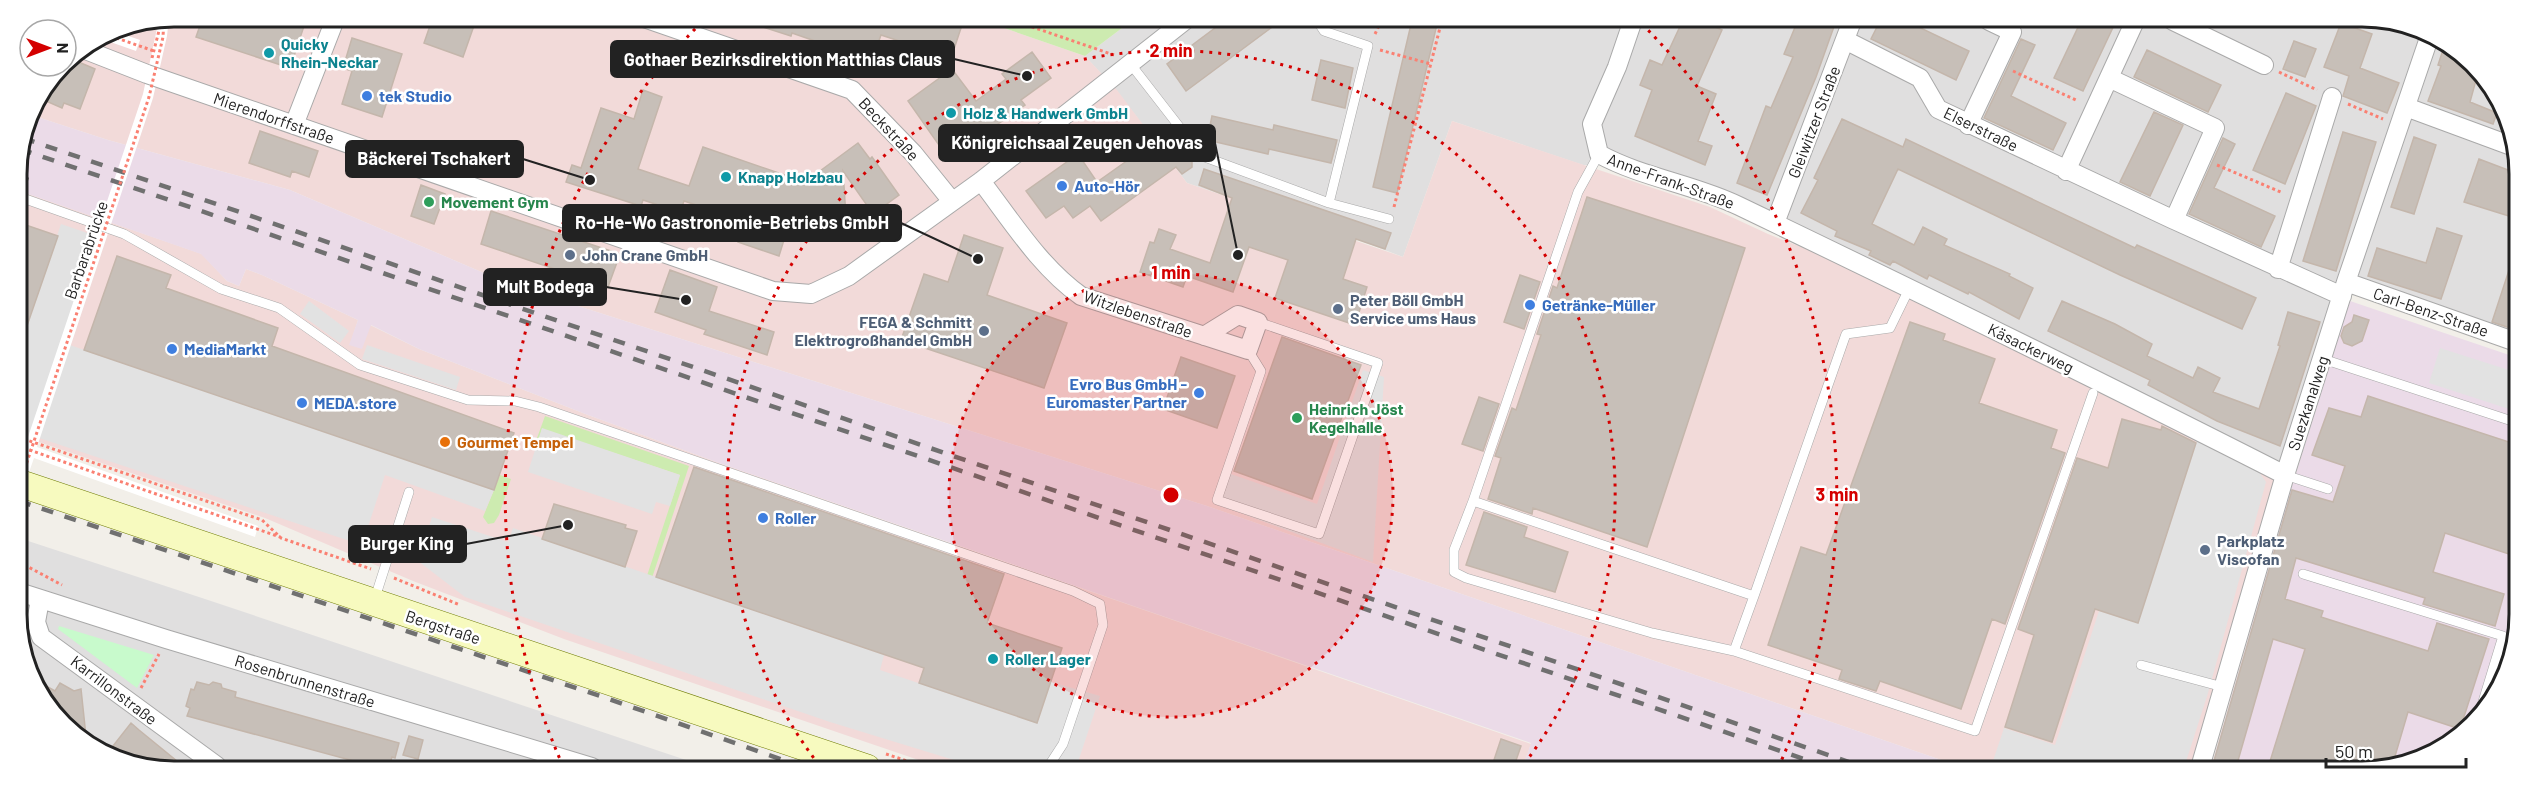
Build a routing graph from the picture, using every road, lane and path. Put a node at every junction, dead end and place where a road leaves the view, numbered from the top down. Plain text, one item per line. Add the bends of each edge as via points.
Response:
1 (163, 27) edge
2 (332, 27) edge
3 (670, 27) edge
4 (1033, 27) edge
5 (1175, 27) edge
6 (1321, 27) edge
7 (1440, 27) edge
8 (1631, 27) edge
9 (1850, 27) edge
10 (2002, 27) edge
11 (2131, 27) edge
12 (2185, 27) edge
13 (161, 28) edge
14 (117, 38) edge
15 (1845, 40) junction
16 (2427, 43) edge
17 (1368, 46) junction
18 (92, 52) edge
19 (1129, 62) junction
20 (1998, 63) junction
21 (1431, 64) junction
22 (2264, 65) dead end
23 (2109, 78) junction
24 (2332, 97) dead end
25 (2406, 106) junction
26 (2094, 109) junction
27 (294, 125) junction
28 (1968, 125) junction
29 (2506, 144) edge
30 (1599, 154) junction
31 (2202, 158) junction
32 (2066, 171) junction
33 (981, 181) junction
34 (1398, 196) dead end
35 (27, 200) edge
36 (951, 200) junction
37 (2298, 200) junction
38 (1329, 203) junction
39 (1389, 219) dead end
40 (2174, 220) junction
41 (1775, 223) junction
42 (2278, 269) junction
43 (1909, 289) junction
44 (2344, 289) junction
45 (1258, 322) junction
46 (1204, 336) junction
47 (2509, 340) edge
48 (1248, 350) junction
49 (2323, 359) junction
50 (2093, 393) dead end
51 (2509, 420) edge
52 (27, 440) edge
53 (27, 449) edge
54 (31, 450) junction
55 (27, 462) edge
56 (2285, 475) junction
57 (27, 488) edge
58 (2328, 489) dead end
59 (409, 492) dead end
60 (1473, 501) junction
61 (281, 538) junction
62 (384, 574) junction
63 (2302, 574) dead end
64 (27, 595) edge
65 (1754, 596) junction
66 (40, 600) junction
67 (374, 604) junction
68 (466, 608) dead end
69 (166, 639) junction
70 (1734, 651) junction
71 (2141, 665) dead end
72 (2223, 687) junction
73 (2485, 694) edge
74 (133, 705) junction
75 (210, 761) edge
76 (572, 761) edge
77 (875, 761) edge
78 (1051, 761) edge
79 (2202, 761) edge

1 - 54 path, Barbarabrücke, bridge via 149,96
2 - 27 street
3 - 36 street, Beckstraße via 852,90 913,153
4 - 19 path
5 - 19 street, Mierendorffstraße
6 - 17 lane
7 - 21 path
8 - 30 street, Anne-Frank-Straße via 1592,124
9 - 15 street, Gleiwitzer Straße
10 - 20 street via 2012,32
11 - 23 street
12 - 22 street
13 - 14 path via 154,51
15 - 28 street, Elserstraße via 1920,78 1938,109
15 - 41 street, Gleiwitzer Straße
16 - 25 street, Suezkanalweg
17 - 21 path
17 - 38 lane
18 - 27 street, Mierendorffstraße
19 - 33 street, Mierendorffstraße
19 - 38 lane via 1202,156
20 - 26 path
20 - 28 street
21 - 34 path
23 - 26 street
23 - 31 street via 2215,128
24 - 37 street
25 - 29 street
25 - 44 street, Suezkanalweg
26 - 32 street
27 - 36 street, Mierendorffstraße via 773,291 811,294 849,276
28 - 32 street, Elserstraße
30 - 41 street, Anne-Frank-Straße via 1617,164 1714,194
30 - 60 lane via 1578,192
31 - 37 path
31 - 40 street
32 - 40 street, Elserstraße
33 - 36 street, Mierendorffstraße
33 - 46 street, Witzlebenstraße via 1063,284 1081,296
35 - 78 lane via 124,234 221,289 279,308 360,365 468,400 515,401 539,407 1062,587 1100,604 1103,625 1063,744
37 - 42 street
38 - 39 lane
40 - 42 street, Elserstraße
41 - 43 street, Käsackerweg
42 - 44 street, Elserstraße
43 - 56 street, Käsackerweg
43 - 65 lane via 1890,328 1846,334
44 - 47 street, Carl-Benz-Straße
44 - 49 street, Suezkanalweg
45 - 46 street, Witzlebenstraße via 1238,315
45 - 48 street
45 - 48 lane via 1378,363 1319,534 1217,500 1261,370
46 - 48 street, Witzlebenstraße
49 - 51 lane
49 - 56 street, Suezkanalweg
50 - 70 lane via 1975,731
52 - 61 path via 262,520
53 - 54 path
54 - 55 path, Barbarabrücke, bridge
54 - 61 path
56 - 58 lane
56 - 72 street, Suezkanalweg
57 - 67 main road, Bergstraße
59 - 62 lane
60 - 65 lane
60 - 70 lane via 1454,550 1454,572 1652,633
61 - 62 path
62 - 67 lane
62 - 68 path
63 - 73 lane via 2503,636
64 - 66 street, Rosenbrunnenstraße
65 - 70 lane
66 - 69 street, Rosenbrunnenstraße
66 - 74 street, Karrillonstraße via 36,622 41,636
67 - 77 main road, Bergstraße
69 - 74 path
69 - 76 street, Rosenbrunnenstraße
71 - 72 lane
72 - 79 street, Suezkanalweg
74 - 75 street, Karrillonstraße

